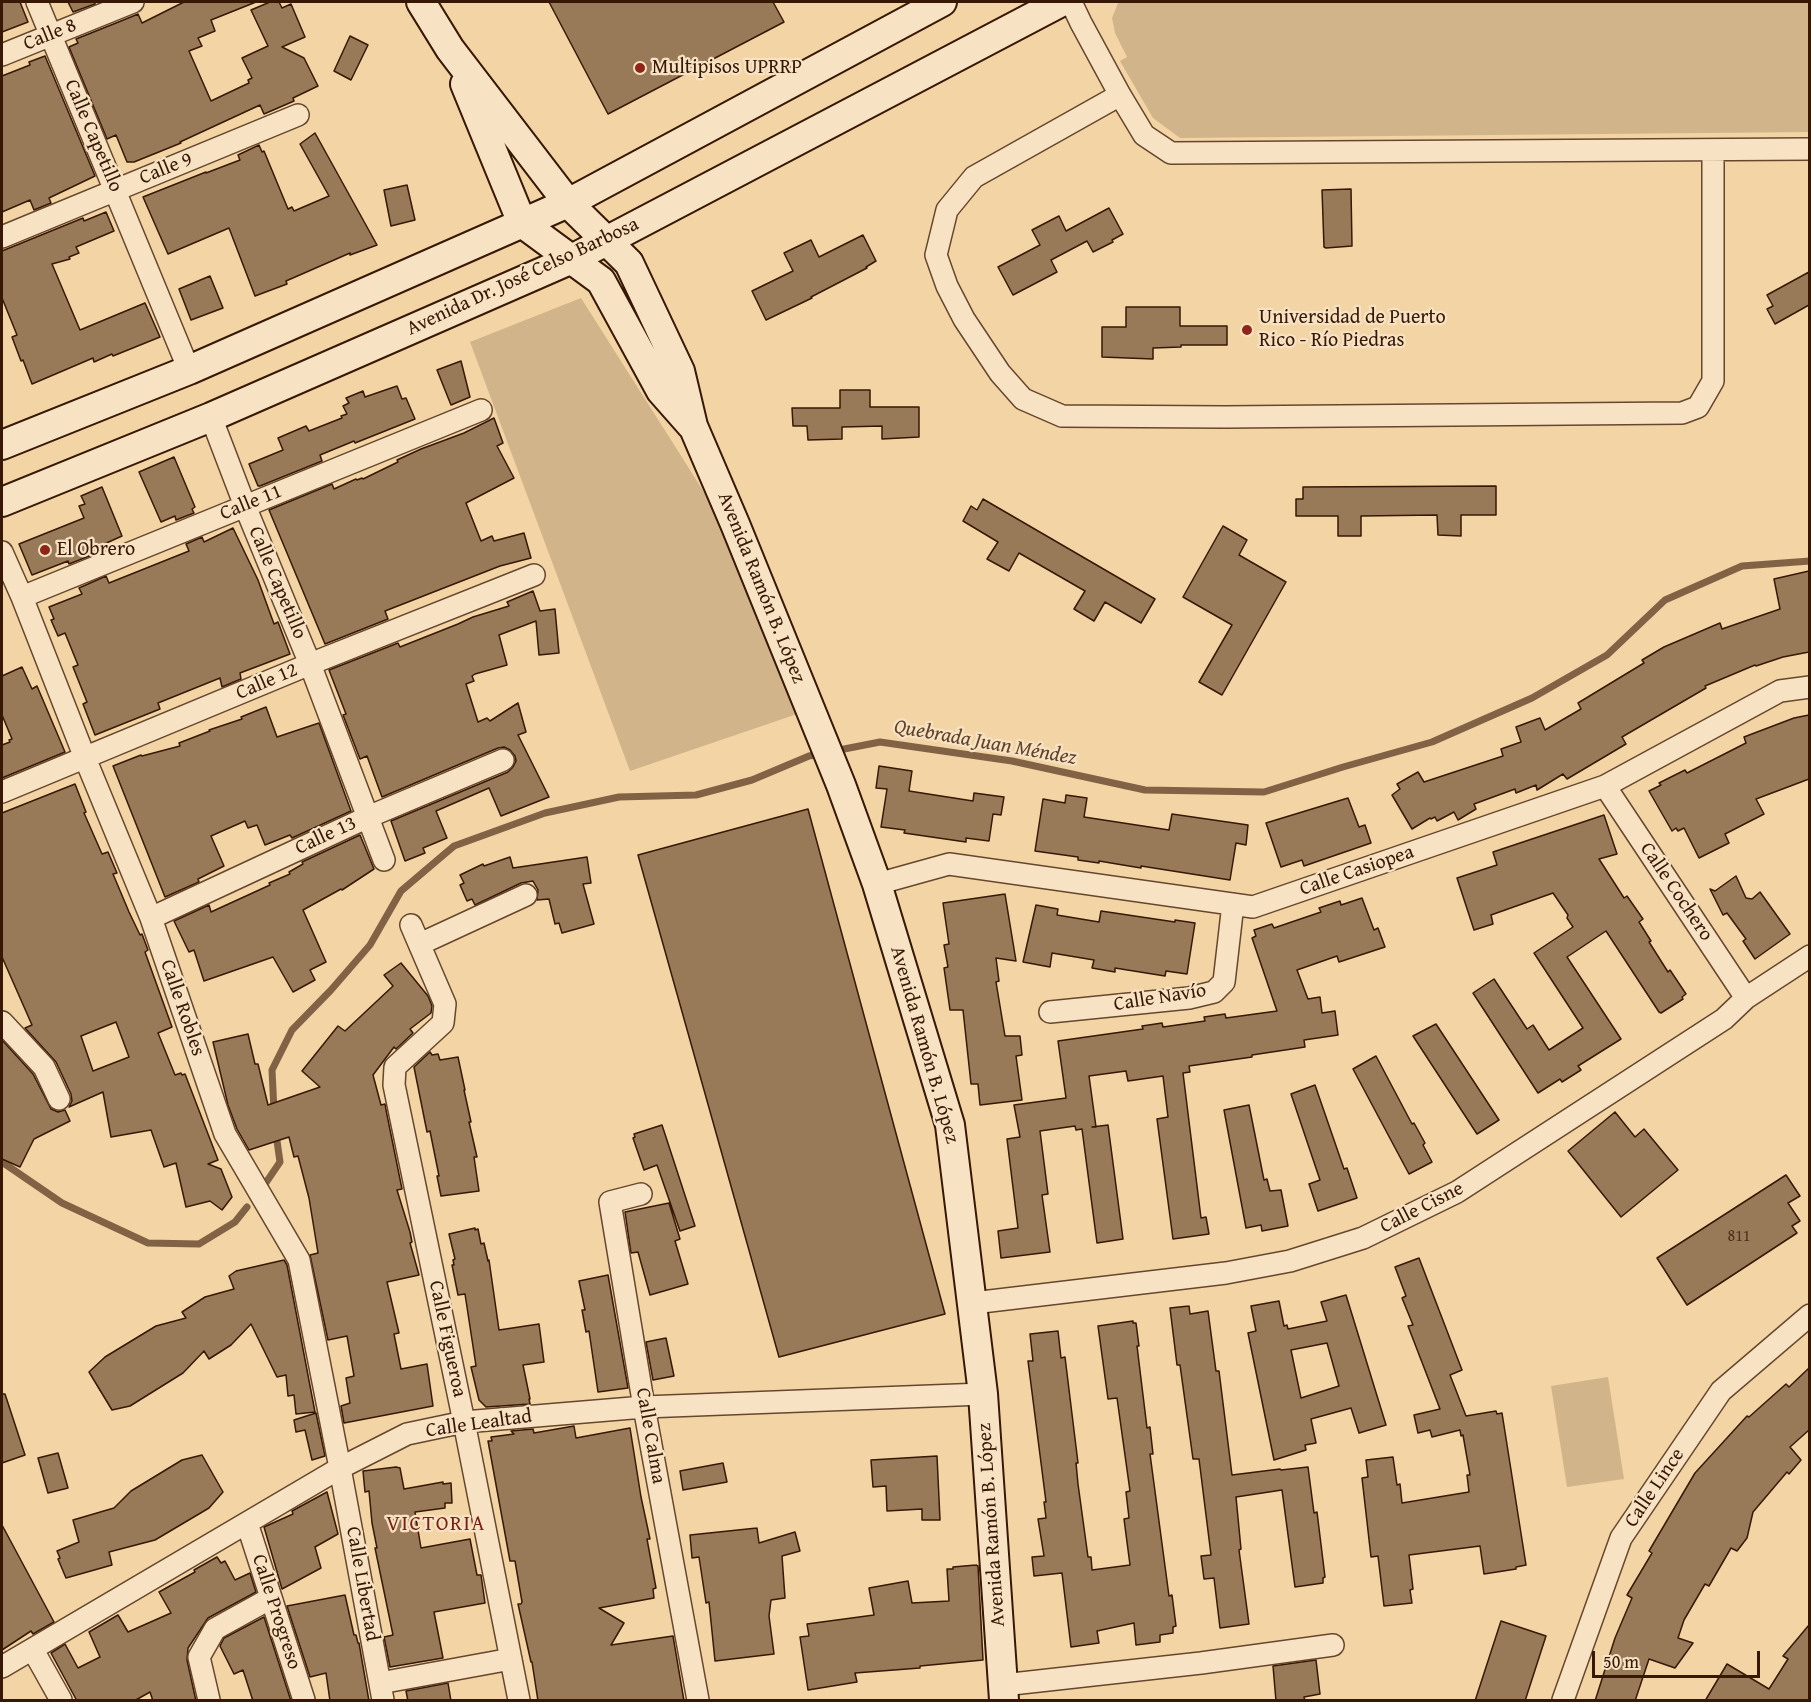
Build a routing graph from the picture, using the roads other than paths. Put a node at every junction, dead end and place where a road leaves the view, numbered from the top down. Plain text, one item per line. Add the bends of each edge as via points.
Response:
1 (37, 2) edge
2 (133, 2) edge
3 (421, 2) edge
4 (942, 2) edge
5 (1061, 2) edge
6 (1071, 2) edge
7 (51, 35) junction
8 (450, 49) junction
9 (2, 55) edge
10 (1120, 95) junction
11 (298, 115) dead end
12 (1809, 149) edge
13 (1713, 150) junction
14 (116, 190) junction
15 (568, 203) junction
16 (522, 223) junction
17 (2, 237) edge
18 (607, 240) junction
19 (572, 259) junction
20 (189, 370) junction
21 (482, 410) dead end
22 (211, 417) junction
23 (693, 426) junction
24 (2, 446) edge
25 (2, 502) edge
26 (245, 506) junction
27 (2, 552) edge
28 (534, 575) dead end
29 (22, 597) junction
30 (310, 664) junction
31 (1809, 687) edge
32 (85, 758) junction
33 (503, 760) dead end
34 (1605, 786) junction
35 (2, 792) edge
36 (368, 817) junction
37 (384, 860) dead end
38 (877, 884) junction
39 (526, 896) dead end
40 (1233, 904) junction
41 (151, 918) junction
42 (411, 925) dead end
43 (420, 944) junction
44 (1809, 956) edge
45 (1746, 998) junction
46 (1050, 1012) dead end
47 (2, 1022) edge
48 (59, 1099) dead end
49 (641, 1194) dead end
50 (973, 1303) junction
51 (1809, 1315) edge
52 (983, 1394) junction
53 (644, 1407) junction
54 (465, 1422) junction
55 (340, 1468) junction
56 (247, 1523) junction
57 (271, 1598) junction
58 (1333, 1645) dead end
59 (33, 1650) junction
60 (511, 1659) junction
61 (2, 1667) edge
62 (381, 1692) edge
63 (1004, 1693) edge
64 (61, 1701) edge
65 (209, 1701) edge
66 (304, 1701) edge
67 (519, 1701) edge
68 (698, 1701) edge
69 (1563, 1701) edge

1 - 7 street, Calle Capetillo
2 - 7 street, Calle 8
3 - 8 street
4 - 15 street
5 - 18 street, Avenida Dr. José Celso Barbosa
6 - 10 street
7 - 9 street, Calle 8
7 - 14 street, Calle Capetillo
8 - 15 street, Avenida Ramón B. López
8 - 16 street
10 - 13 street via 1144,135 1171,153
10 - 13 street via 974,177 947,210 936,255 964,319 1000,373 1023,399 1062,416 1683,413 1698,407 1713,381
11 - 14 street, Calle 9
12 - 13 street
14 - 17 street, Calle 9
14 - 20 street, Calle Capetillo
15 - 16 street
15 - 18 street, Avenida Ramón B. López
16 - 19 street, Avenida Ramón B. López
16 - 20 street
18 - 19 street, Avenida Dr. José Celso Barbosa
18 - 23 street, Avenida Ramón B. López via 629,263 675,360
19 - 22 street, Avenida Dr. José Celso Barbosa
19 - 23 street, Avenida Ramón B. López via 601,281 661,391
20 - 24 street
21 - 26 street, Calle 11
22 - 25 street, Avenida Dr. José Celso Barbosa
22 - 26 street, Calle Capetillo
23 - 38 street, Avenida Ramón B. López via 841,785
26 - 29 street, Calle 11
26 - 30 street, Calle Capetillo
27 - 29 street, Calle Robles
28 - 30 street, Calle 12
29 - 32 street, Calle Robles
30 - 32 street, Calle 12
30 - 36 street, Calle Capetillo
31 - 34 street, Calle Casiopea via 1780,692
32 - 35 street, Calle 12
32 - 41 street, Calle Robles
33 - 36 street, Calle 13
34 - 40 street, Calle Casiopea via 1253,907
34 - 45 street, Calle Cochero
36 - 37 street, Calle Capetillo
36 - 41 street, Calle 13
38 - 40 street, Calle Casiopea via 949,864
38 - 50 street, Avenida Ramón B. López via 950,1125
39 - 43 street
40 - 46 street, Calle Navío via 1224,982 1214,992
41 - 55 street, Calle Robles via 225,1134 299,1260
42 - 43 street
43 - 54 street, Calle Figueroa via 446,1004 443,1023 395,1067 394,1084
44 - 45 street, Calle Cisne
45 - 50 street, Calle Cisne via 1724,1019 1457,1192 1363,1238 1290,1261 1226,1273
47 - 48 street via 44,1067
49 - 53 street, Calle Calma via 610,1202
50 - 52 street, Avenida Ramón B. López
51 - 69 street, Calle Lince via 1721,1391 1621,1538
52 - 53 street, Calle Lealtad
52 - 63 street, Avenida Ramón B. López
53 - 54 street, Calle Lealtad
53 - 68 street, Calle Calma
54 - 55 street, Calle Lealtad via 407,1434
54 - 60 street, Calle Figueroa
55 - 56 street, Calle Lealtad
55 - 62 street, Calle Libertad
56 - 57 street, Calle Progreso
56 - 59 street, Calle Lealtad
57 - 65 street via 215,1629 199,1657
57 - 66 street, Calle Progreso
58 - 63 street
59 - 61 street, Calle Lealtad
59 - 64 street
60 - 62 street
60 - 67 street, Calle Figueroa

